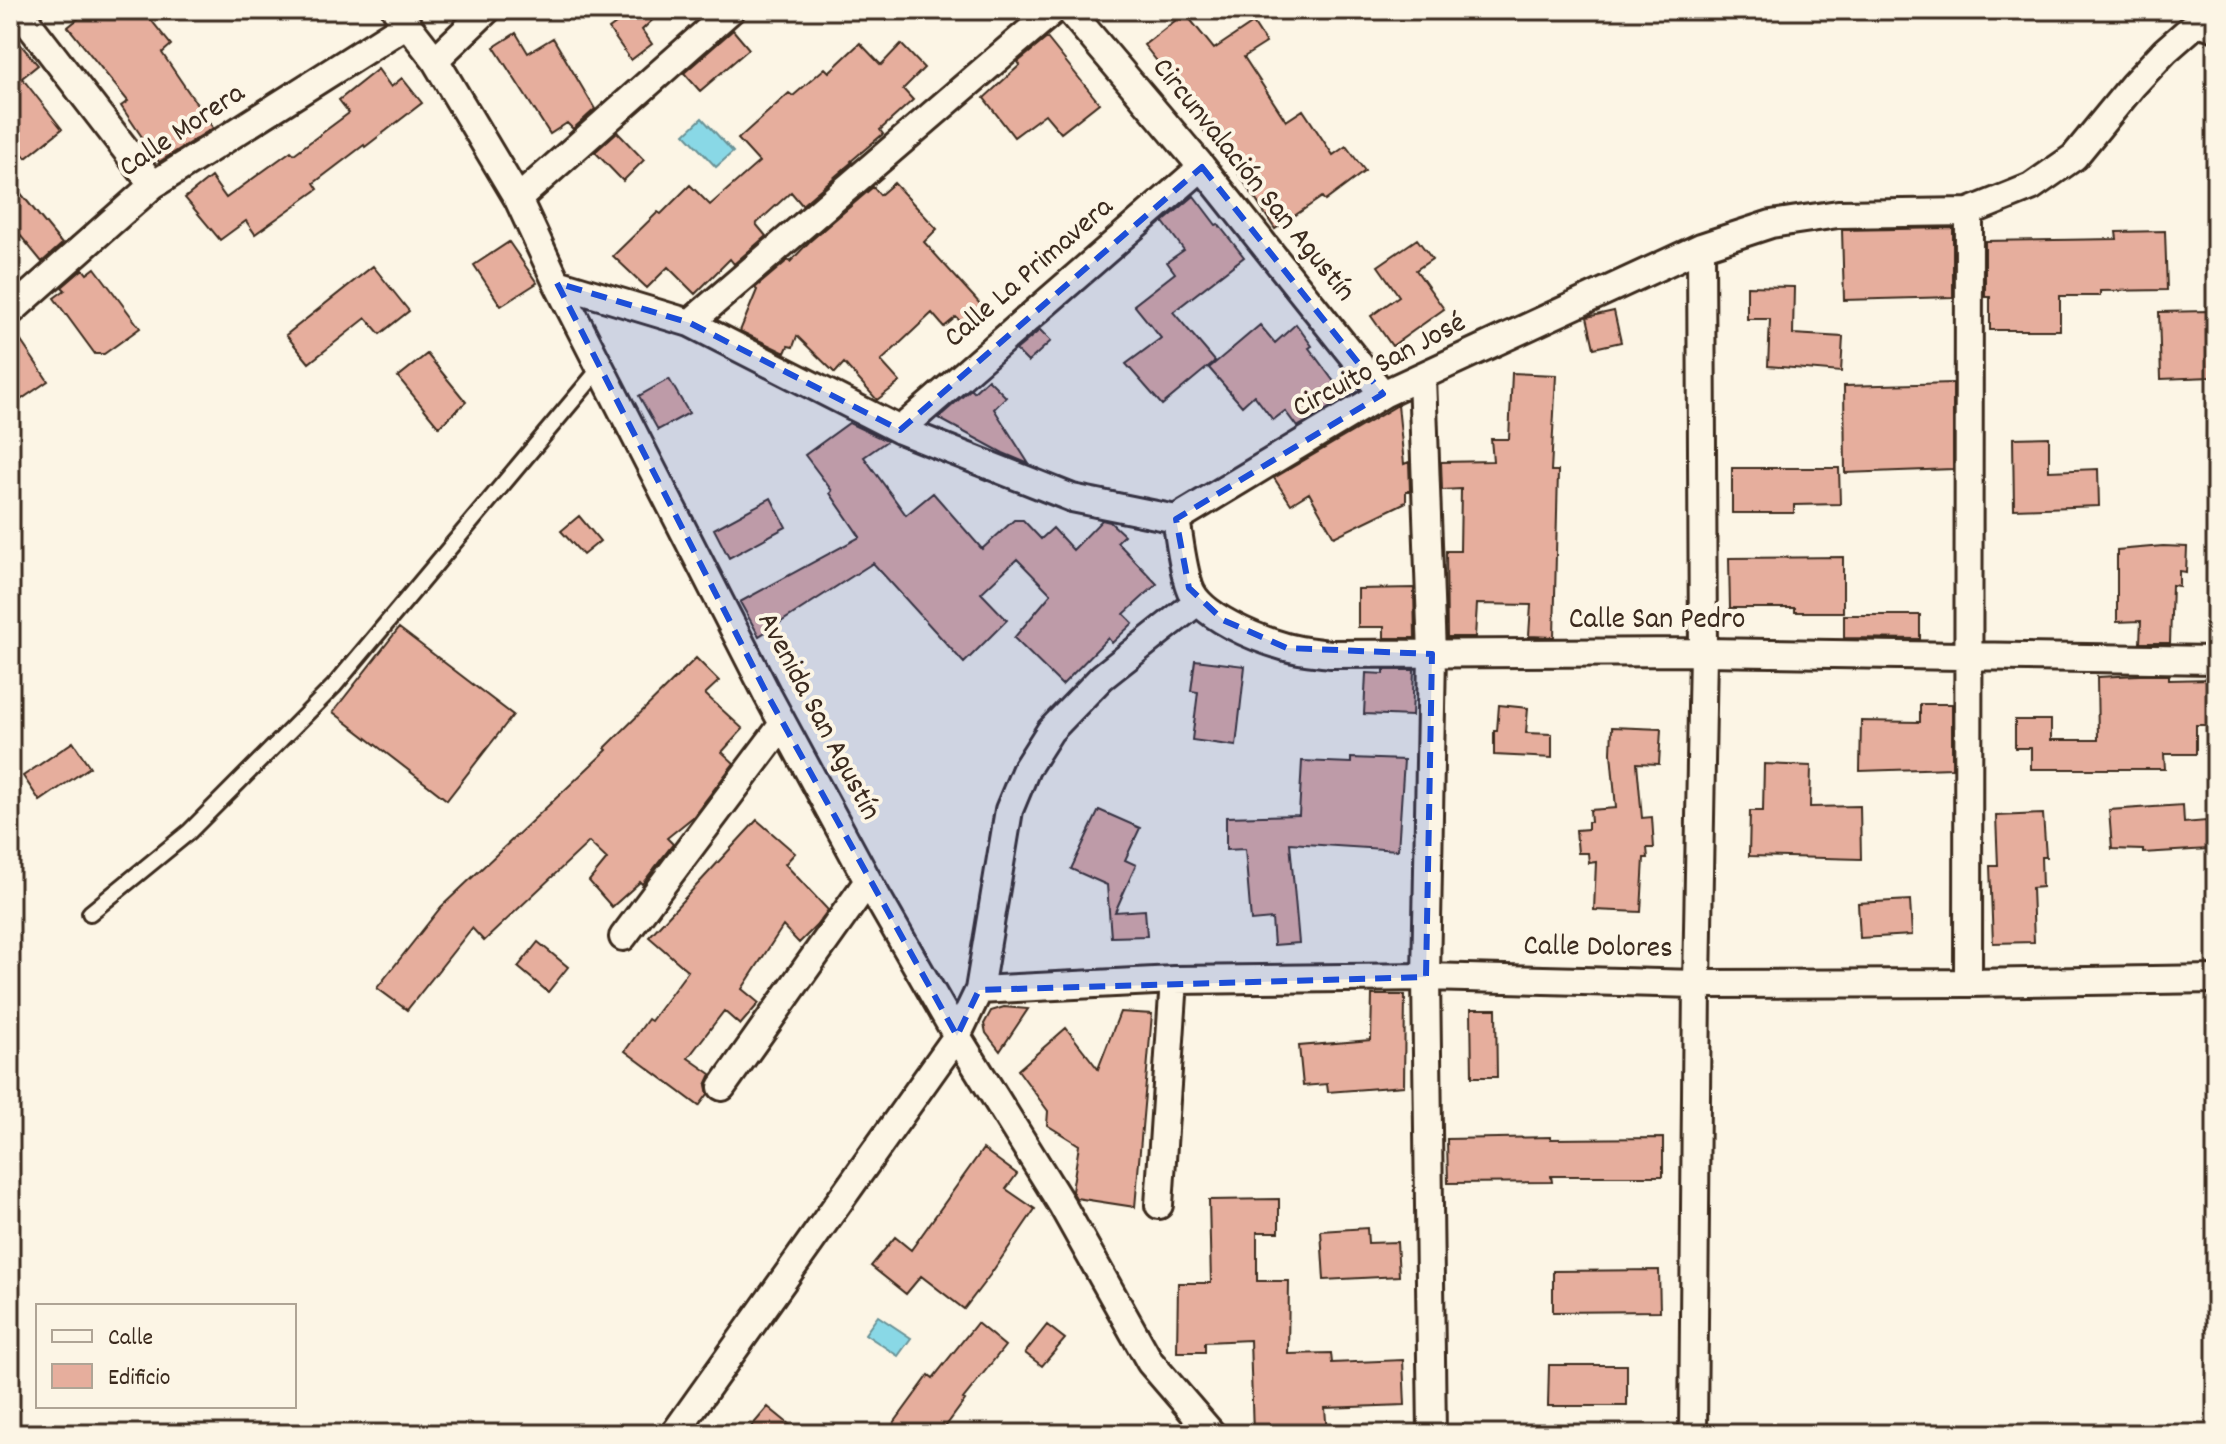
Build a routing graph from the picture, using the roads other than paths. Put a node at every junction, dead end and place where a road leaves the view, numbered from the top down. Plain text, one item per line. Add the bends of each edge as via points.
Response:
1 (18, 10) edge
2 (487, 10) edge
3 (731, 10) edge
4 (1054, 10) edge
5 (1069, 10) edge
6 (402, 17) edge
7 (2207, 25) edge
8 (435, 60) junction
9 (1202, 167) junction
10 (153, 185) junction
11 (518, 199) junction
12 (1969, 212) junction
13 (1701, 247) junction
14 (557, 283) junction
15 (10, 312) edge
16 (690, 323) junction
17 (601, 367) junction
18 (1422, 377) junction
19 (1383, 394) junction
20 (900, 430) junction
21 (1176, 519) junction
22 (1197, 602) junction
23 (1703, 652) junction
24 (1432, 654) junction
25 (1970, 657) junction
26 (2216, 660) edge
27 (783, 724) junction
28 (868, 881) junction
29 (90, 913) dead end
30 (623, 937) dead end
31 (1426, 977) junction
32 (2216, 979) edge
33 (1174, 980) junction
34 (1968, 983) junction
35 (1697, 984) junction
36 (979, 990) junction
37 (957, 1036) junction
38 (722, 1087) dead end
39 (1159, 1205) dead end
40 (674, 1434) edge
41 (1212, 1434) edge
42 (1432, 1434) edge
43 (1693, 1434) edge

1 - 10 street
2 - 8 street
3 - 11 street
4 - 16 street
5 - 9 street, Circunvalación San Agustín
6 - 8 street, Avenida San Agustín
6 - 10 street, Calle Morera
7 - 12 street, Circuito San José via 2165,51 2074,157 2031,187
8 - 11 street, Avenida San Agustín
9 - 19 street, Circunvalación San Agustín
9 - 20 street, Calle La Primavera
10 - 15 street, Calle Morera
11 - 14 street, Avenida San Agustín
12 - 13 street, Circuito San José via 1838,214 1771,224
12 - 25 street
13 - 18 street, Circuito San José
13 - 23 street
14 - 16 street
14 - 17 street, Avenida San Agustín
16 - 20 street
17 - 27 street, Avenida San Agustín
17 - 29 lane via 334,686 189,832
18 - 19 street, Circuito San José
18 - 24 street
19 - 21 street, Circuito San José
20 - 21 street via 1072,498
21 - 22 street via 1189,588
22 - 24 street, Calle San Pedro via 1223,620 1287,648 1330,654
22 - 36 street via 1102,677 1050,731 1026,769 1009,810
23 - 24 street, Calle San Pedro
23 - 25 street, Calle San Pedro
23 - 35 street
24 - 31 street
25 - 26 street, Calle San Pedro
25 - 34 street
27 - 28 street, Avenida San Agustín
27 - 30 street
28 - 37 street, Avenida San Agustín
28 - 38 street
31 - 33 street, Calle Dolores
31 - 35 street, Calle Dolores
31 - 42 street
32 - 34 street, Calle Dolores
33 - 36 street, Calle Dolores
33 - 39 street
34 - 35 street, Calle Dolores
35 - 43 street
36 - 37 street
37 - 40 street
37 - 41 street, Avenida San Agustín via 1062,1205 1150,1362

